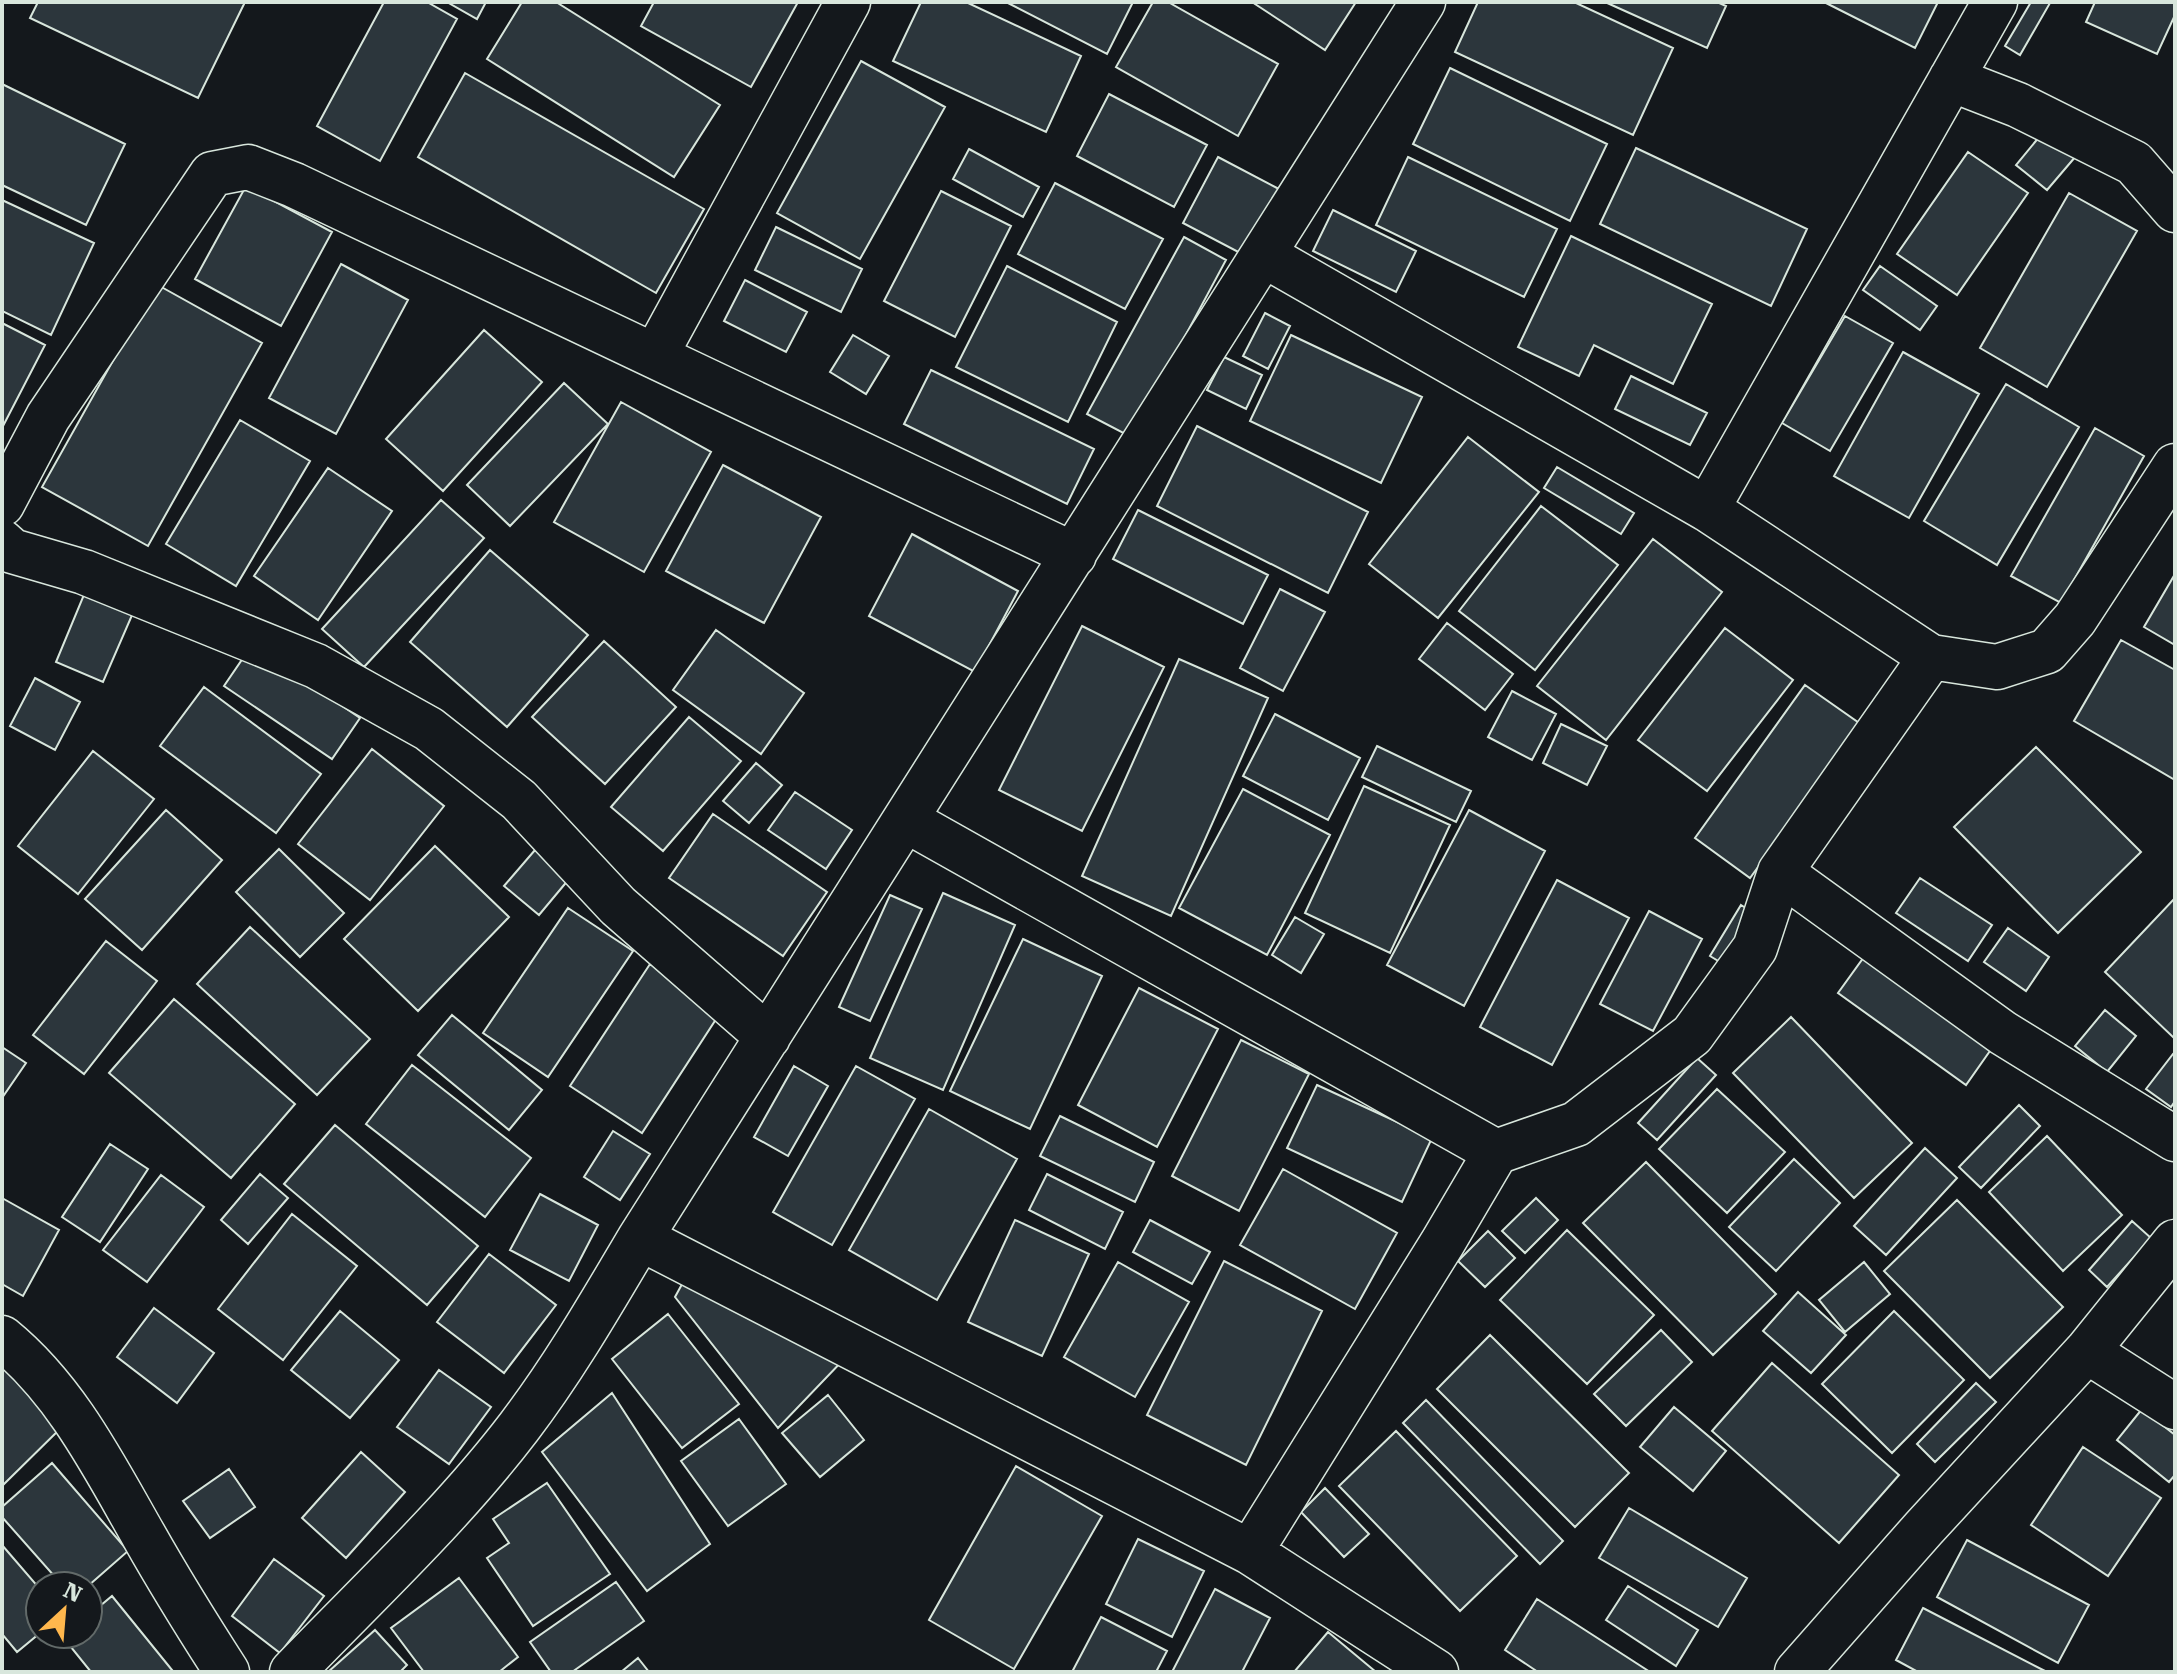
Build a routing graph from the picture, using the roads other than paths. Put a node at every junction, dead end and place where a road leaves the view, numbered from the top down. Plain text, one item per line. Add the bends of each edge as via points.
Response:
1 (848, 2) edge
2 (1423, 2) edge
3 (1995, 2) edge
4 (1951, 79) junction
5 (2175, 210) edge
6 (1264, 255) junction
7 (655, 356) junction
8 (2175, 466) edge
9 (2, 504) edge
10 (1707, 509) junction
11 (2, 542) edge
12 (1074, 555) junction
13 (1931, 657) junction
14 (906, 820) junction
15 (1780, 872) junction
16 (768, 1037) junction
17 (2175, 1139) edge
18 (1496, 1152) junction
19 (640, 1238) junction
20 (2175, 1242) edge
21 (2, 1338) edge
22 (2087, 1351) junction
23 (2175, 1407) edge
24 (1250, 1552) junction
25 (227, 1672) edge
26 (292, 1672) edge
27 (1436, 1672) edge
28 (1797, 1672) edge

1 - 7 street
2 - 6 street
3 - 4 street
4 - 5 street via 2018,105 2134,163
4 - 10 street
6 - 10 street
6 - 12 street
7 - 9 street via 294,185 248,167 212,174 48,417
7 - 12 street
8 - 13 street via 2075,619 2047,651 1997,667
10 - 13 street
11 - 16 street via 12,551 84,572 316,666 429,729 519,800 618,906
12 - 14 street
13 - 15 street
14 - 16 street
14 - 18 street
15 - 17 street via 2003,1033
15 - 18 street via 1755,948 1692,1035 1576,1124
16 - 19 street
18 - 24 street
19 - 24 street
19 - 26 street via 520,1426 465,1493
20 - 22 street
21 - 25 street via 21,1353 89,1441
22 - 23 street
22 - 28 street
24 - 27 street

